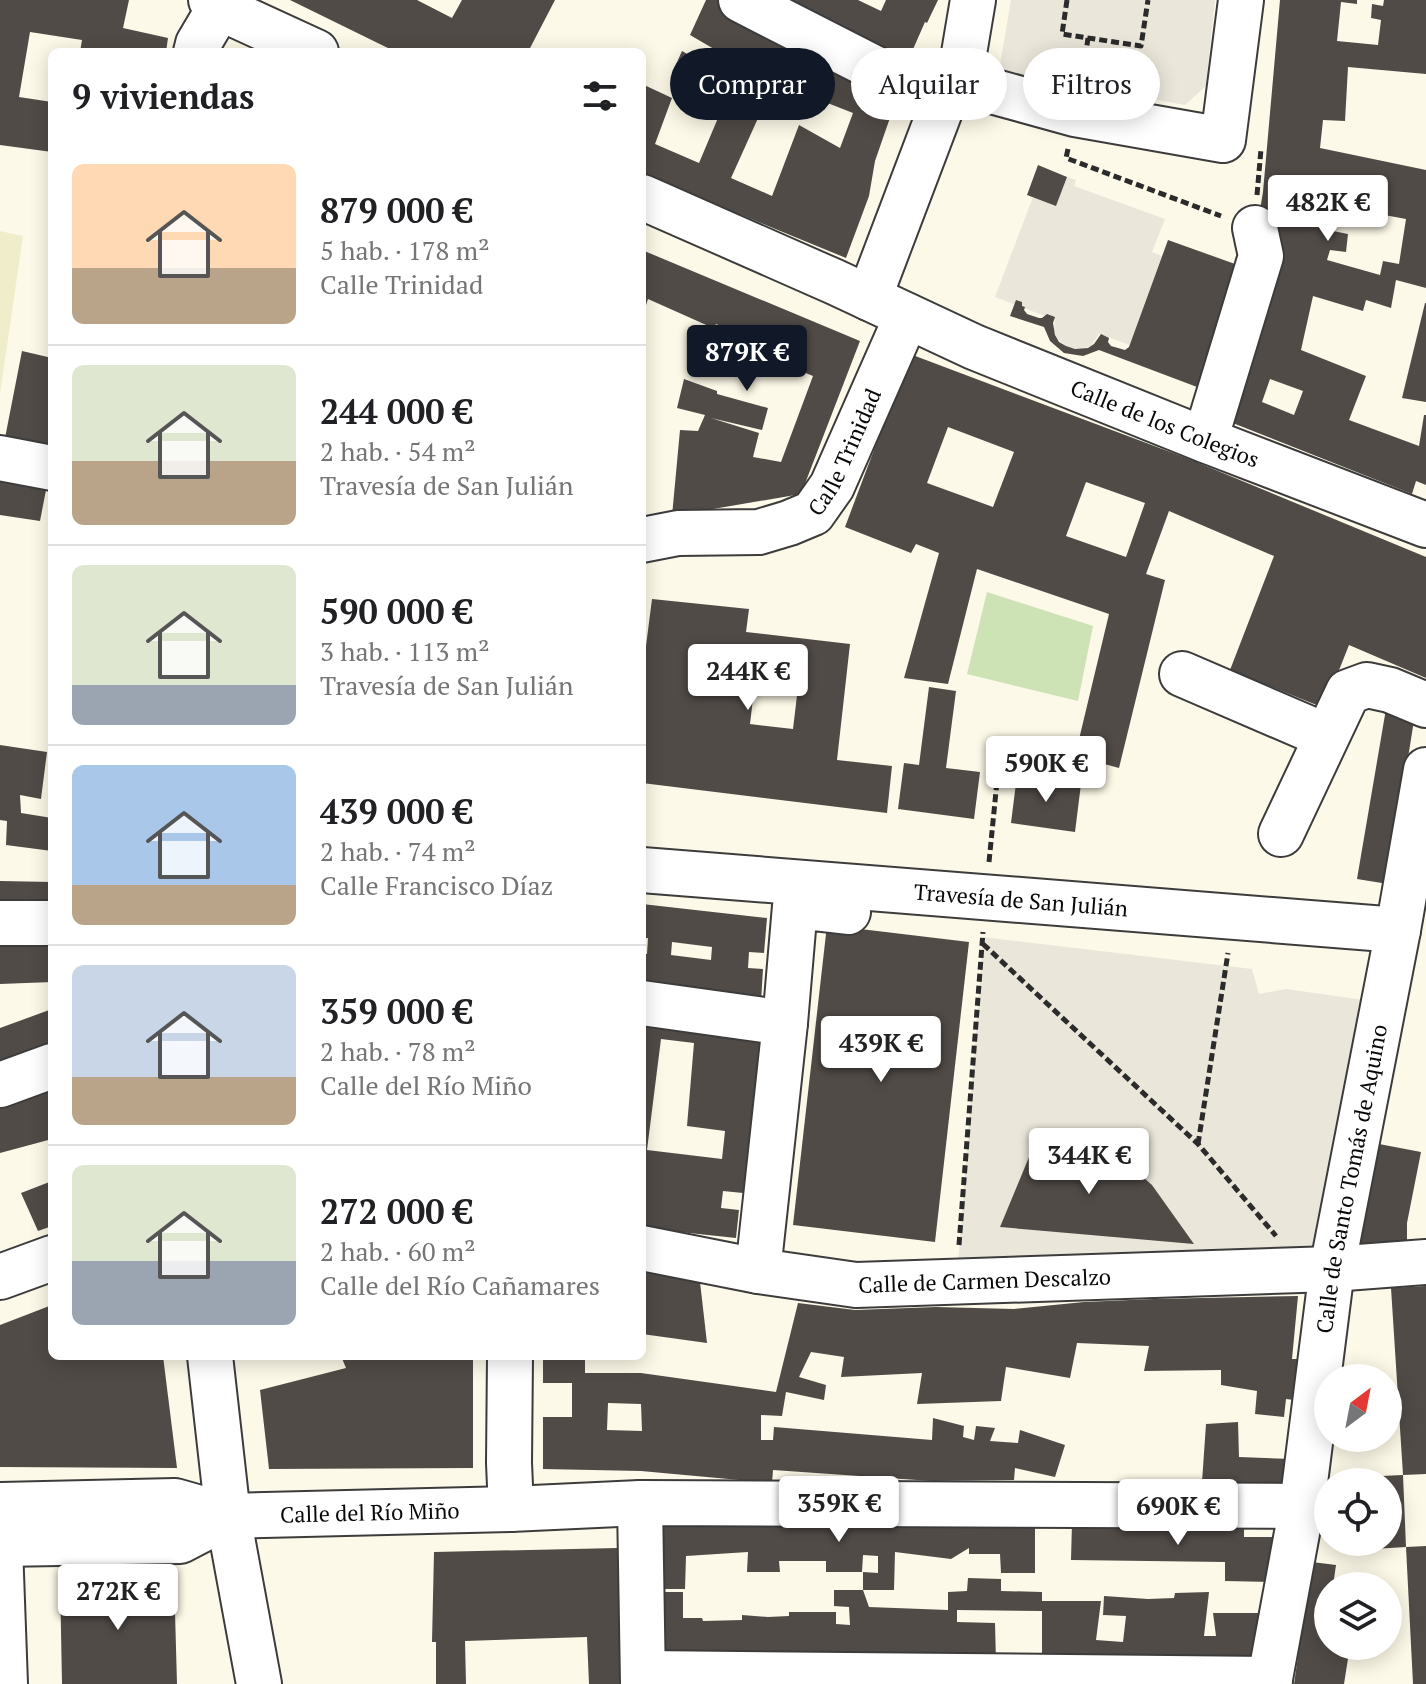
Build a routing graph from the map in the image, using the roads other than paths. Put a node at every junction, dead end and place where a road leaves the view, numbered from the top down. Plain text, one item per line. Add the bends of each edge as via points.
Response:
1 (741, 0) edge
2 (973, 0) edge
3 (1241, 0) edge
4 (218, 2) edge
5 (197, 48) edge
6 (308, 48) edge
7 (854, 48) edge
8 (962, 48) edge
9 (1007, 95) edge
10 (943, 120) edge
11 (646, 199) edge
12 (1255, 228) dead end
13 (888, 307) junction
14 (1205, 440) junction
15 (0, 458) edge
16 (48, 467) edge
17 (1426, 525) edge
18 (646, 539) edge
19 (1182, 674) dead end
20 (1426, 705) edge
21 (1326, 736) junction
22 (1426, 770) edge
23 (1281, 834) dead end
24 (646, 870) edge
25 (1415, 887) edge
26 (857, 889) junction
27 (0, 923) edge
28 (48, 923) edge
29 (1398, 930) junction
30 (646, 1004) edge
31 (785, 1023) junction
32 (48, 1067) edge
33 (0, 1085) edge
34 (646, 1249) edge
35 (48, 1259) edge
36 (1426, 1262) edge
37 (1314, 1269) junction
38 (758, 1271) junction
39 (0, 1277) edge
40 (210, 1360) edge
41 (510, 1360) edge
42 (640, 1503) junction
43 (0, 1505) edge
44 (1302, 1506) junction
45 (511, 1509) junction
46 (228, 1516) junction
47 (0, 1545) edge
48 (643, 1678) edge
49 (1270, 1681) edge
50 (5, 1684) edge
51 (259, 1684) edge

1 - 7 street
2 - 8 street, Calle Trinidad
3 - 9 street via 1223,140 1075,114
4 - 5 street
4 - 6 street
10 - 13 street, Calle Trinidad
11 - 13 street, Calle de los Colegios
12 - 14 street via 1261,256
13 - 14 street, Calle de los Colegios
13 - 18 street, Calle Trinidad via 832,486 813,513 759,532 678,533
14 - 17 street, Calle de los Colegios
15 - 16 street
19 - 21 street
20 - 21 street via 1367,685 1348,692
21 - 23 street
22 - 25 street, Calle de Santo Tomás de Aquino
24 - 26 street, Travesía de San Julián
25 - 29 street, Calle de Santo Tomás de Aquino
26 - 29 street, Travesía de San Julián
26 - 31 street via 854,913 795,906
27 - 28 street
29 - 37 street, Calle de Santo Tomás de Aquino
30 - 31 street
31 - 38 street
32 - 33 street
34 - 38 street, Calle de Carmen Descalzo
35 - 39 street
36 - 37 street, Calle de Carmen Descalzo
37 - 38 street, Calle de Carmen Descalzo via 856,1285
37 - 44 street, Calle de Santo Tomás de Aquino
40 - 46 street
41 - 45 street
42 - 44 street
42 - 45 street, Calle del Río Miño
42 - 48 street
43 - 46 street via 175,1501
44 - 49 street, Calle de Santo Tomás de Aquino
45 - 46 street, Calle del Río Miño
46 - 47 street via 180,1541
46 - 51 street
47 - 50 street
48 - 49 street

